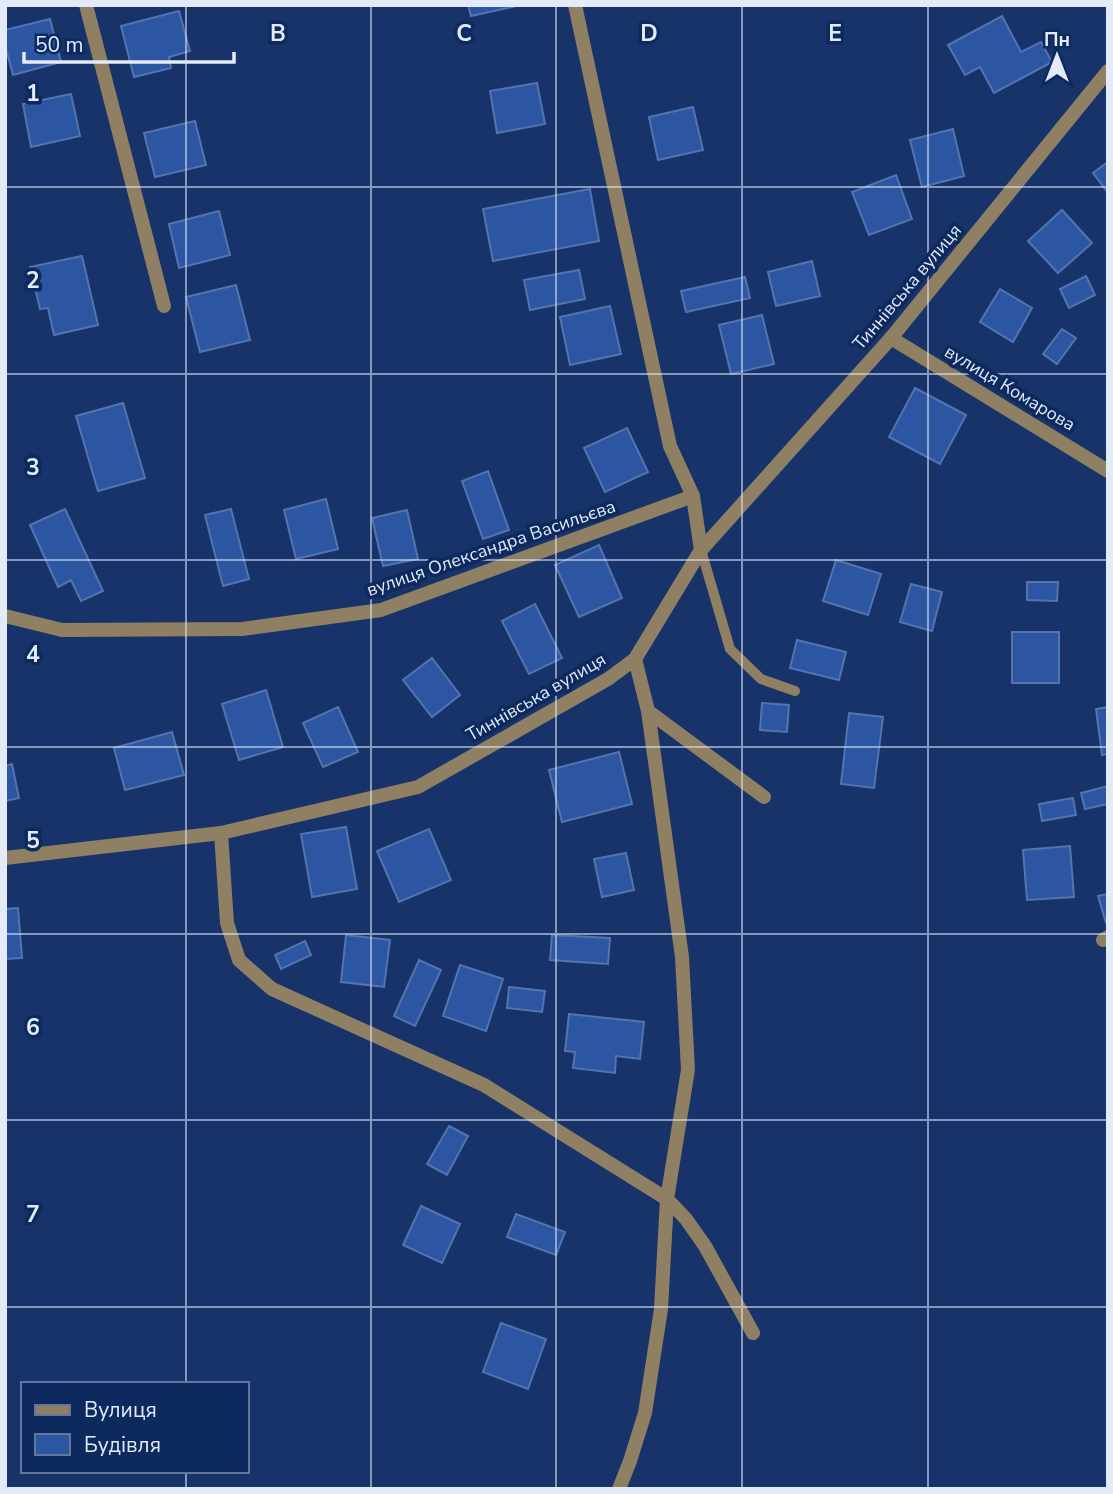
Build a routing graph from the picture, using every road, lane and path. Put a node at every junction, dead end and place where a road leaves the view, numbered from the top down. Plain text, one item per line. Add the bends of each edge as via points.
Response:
1 (86, 5) edge
2 (575, 5) edge
3 (1108, 71) edge
4 (164, 306) dead end
5 (891, 338) junction
6 (1108, 471) edge
7 (693, 496) junction
8 (701, 550) junction
9 (5, 616) edge
10 (635, 659) junction
11 (796, 691) dead end
12 (648, 711) junction
13 (764, 797) dead end
14 (221, 833) junction
15 (5, 858) edge
16 (667, 1199) junction
17 (753, 1333) dead end
18 (620, 1489) edge

1 - 4 street
2 - 7 street via 670,446
3 - 5 street, Тиннівська вулиця
5 - 6 street, вулиця Комарова
5 - 8 street, Тиннівська вулиця
7 - 8 street
7 - 9 street, вулиця Олександра Васильєва via 382,610 242,629 62,630
8 - 10 street, Тиннівська вулиця
8 - 11 lane via 730,649 761,678
10 - 12 street
10 - 14 street, Тиннівська вулиця via 608,679 418,787
12 - 13 street
12 - 16 street via 682,957 688,1070
14 - 15 street, Тиннівська вулиця
14 - 16 street via 227,923 235,948 239,960 272,989 484,1085
16 - 17 street via 705,1246
16 - 18 street via 661,1309 645,1413

